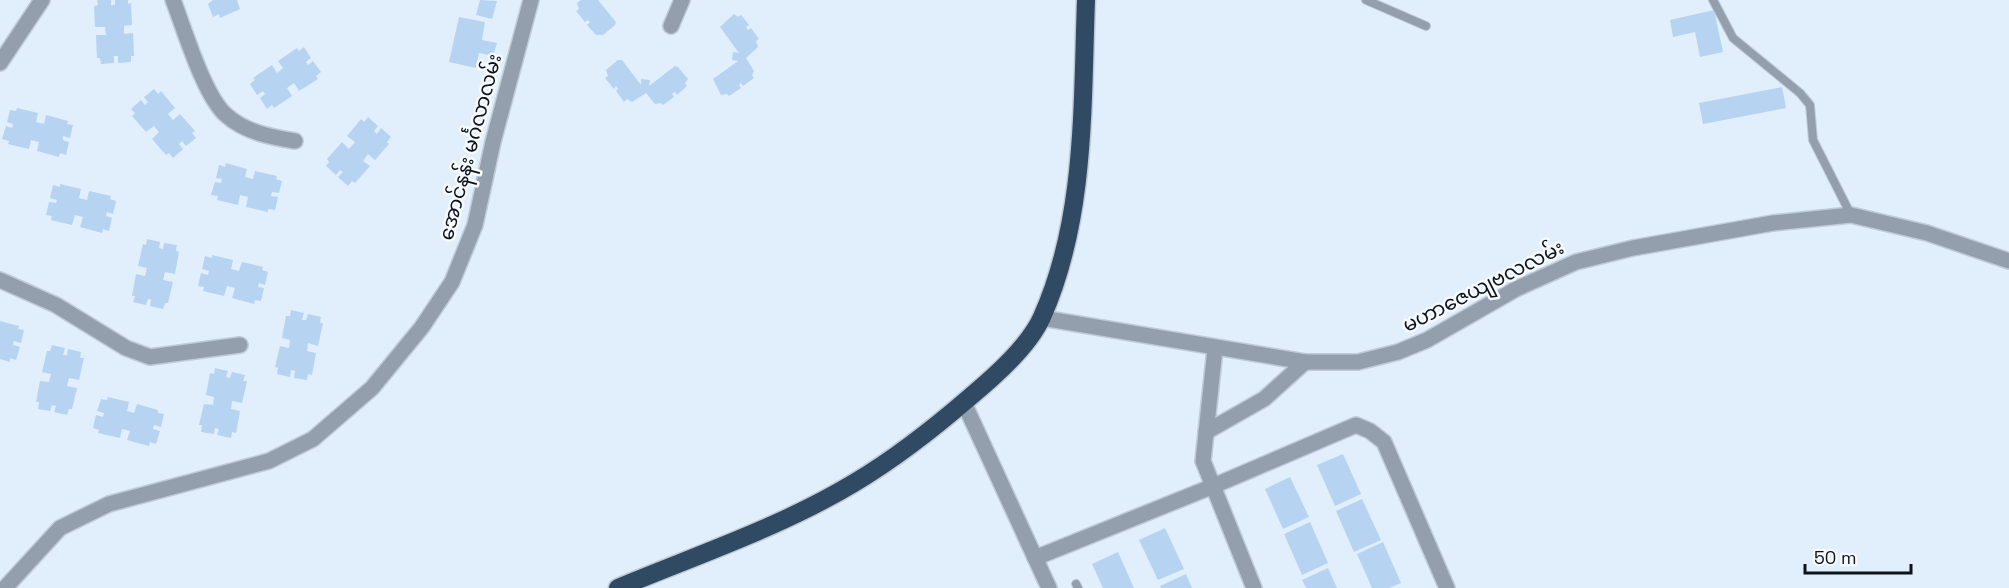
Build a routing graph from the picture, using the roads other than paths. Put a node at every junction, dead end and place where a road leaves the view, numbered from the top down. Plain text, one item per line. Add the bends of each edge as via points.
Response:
1 (42, 0) edge
2 (173, 0) edge
3 (531, 0) edge
4 (682, 0) edge
5 (1086, 0) edge
6 (1366, 0) edge
7 (1713, 0) edge
8 (671, 26) dead end
9 (1426, 26) dead end
10 (0, 63) edge
11 (295, 141) dead end
12 (1851, 215) junction
13 (2009, 261) edge
14 (0, 280) edge
15 (1042, 318) junction
16 (240, 345) dead end
17 (1215, 349) junction
18 (1305, 362) junction
19 (964, 403) junction
20 (1206, 432) junction
21 (1211, 488) junction
22 (1035, 558) junction
23 (4, 585) edge
24 (618, 588) edge
25 (1048, 588) edge
26 (1254, 588) edge
27 (1447, 588) edge

1 - 10 street
2 - 11 street via 212,96 225,114 247,129
3 - 23 street, အောင်နန်း မင်္ဂလာလမ်း via 475,225 452,282 422,327 372,388 313,439 269,461 109,504 60,528
4 - 8 street
5 - 15 highway via 1078,178 1064,250
6 - 9 lane
7 - 12 lane via 1733,38 1810,105 1813,140
12 - 13 street, မဟာဇေယျဗလလမ်း via 1927,233
12 - 18 street, မဟာဇေယျဗလလမ်း via 1773,223 1576,262 1398,352 1358,362
14 - 16 street via 56,305 126,348 150,357
15 - 17 street, မဟာဇေယျဗလလမ်း
15 - 19 highway via 1005,367
17 - 18 street, မဟာဇေယျဗလလမ်း
17 - 20 street
18 - 20 street via 1264,399
19 - 22 street
19 - 24 highway via 923,438 853,484 771,524
20 - 21 street via 1203,461
21 - 22 street
21 - 26 street
21 - 27 street via 1356,425 1371,430 1384,442
22 - 25 street

